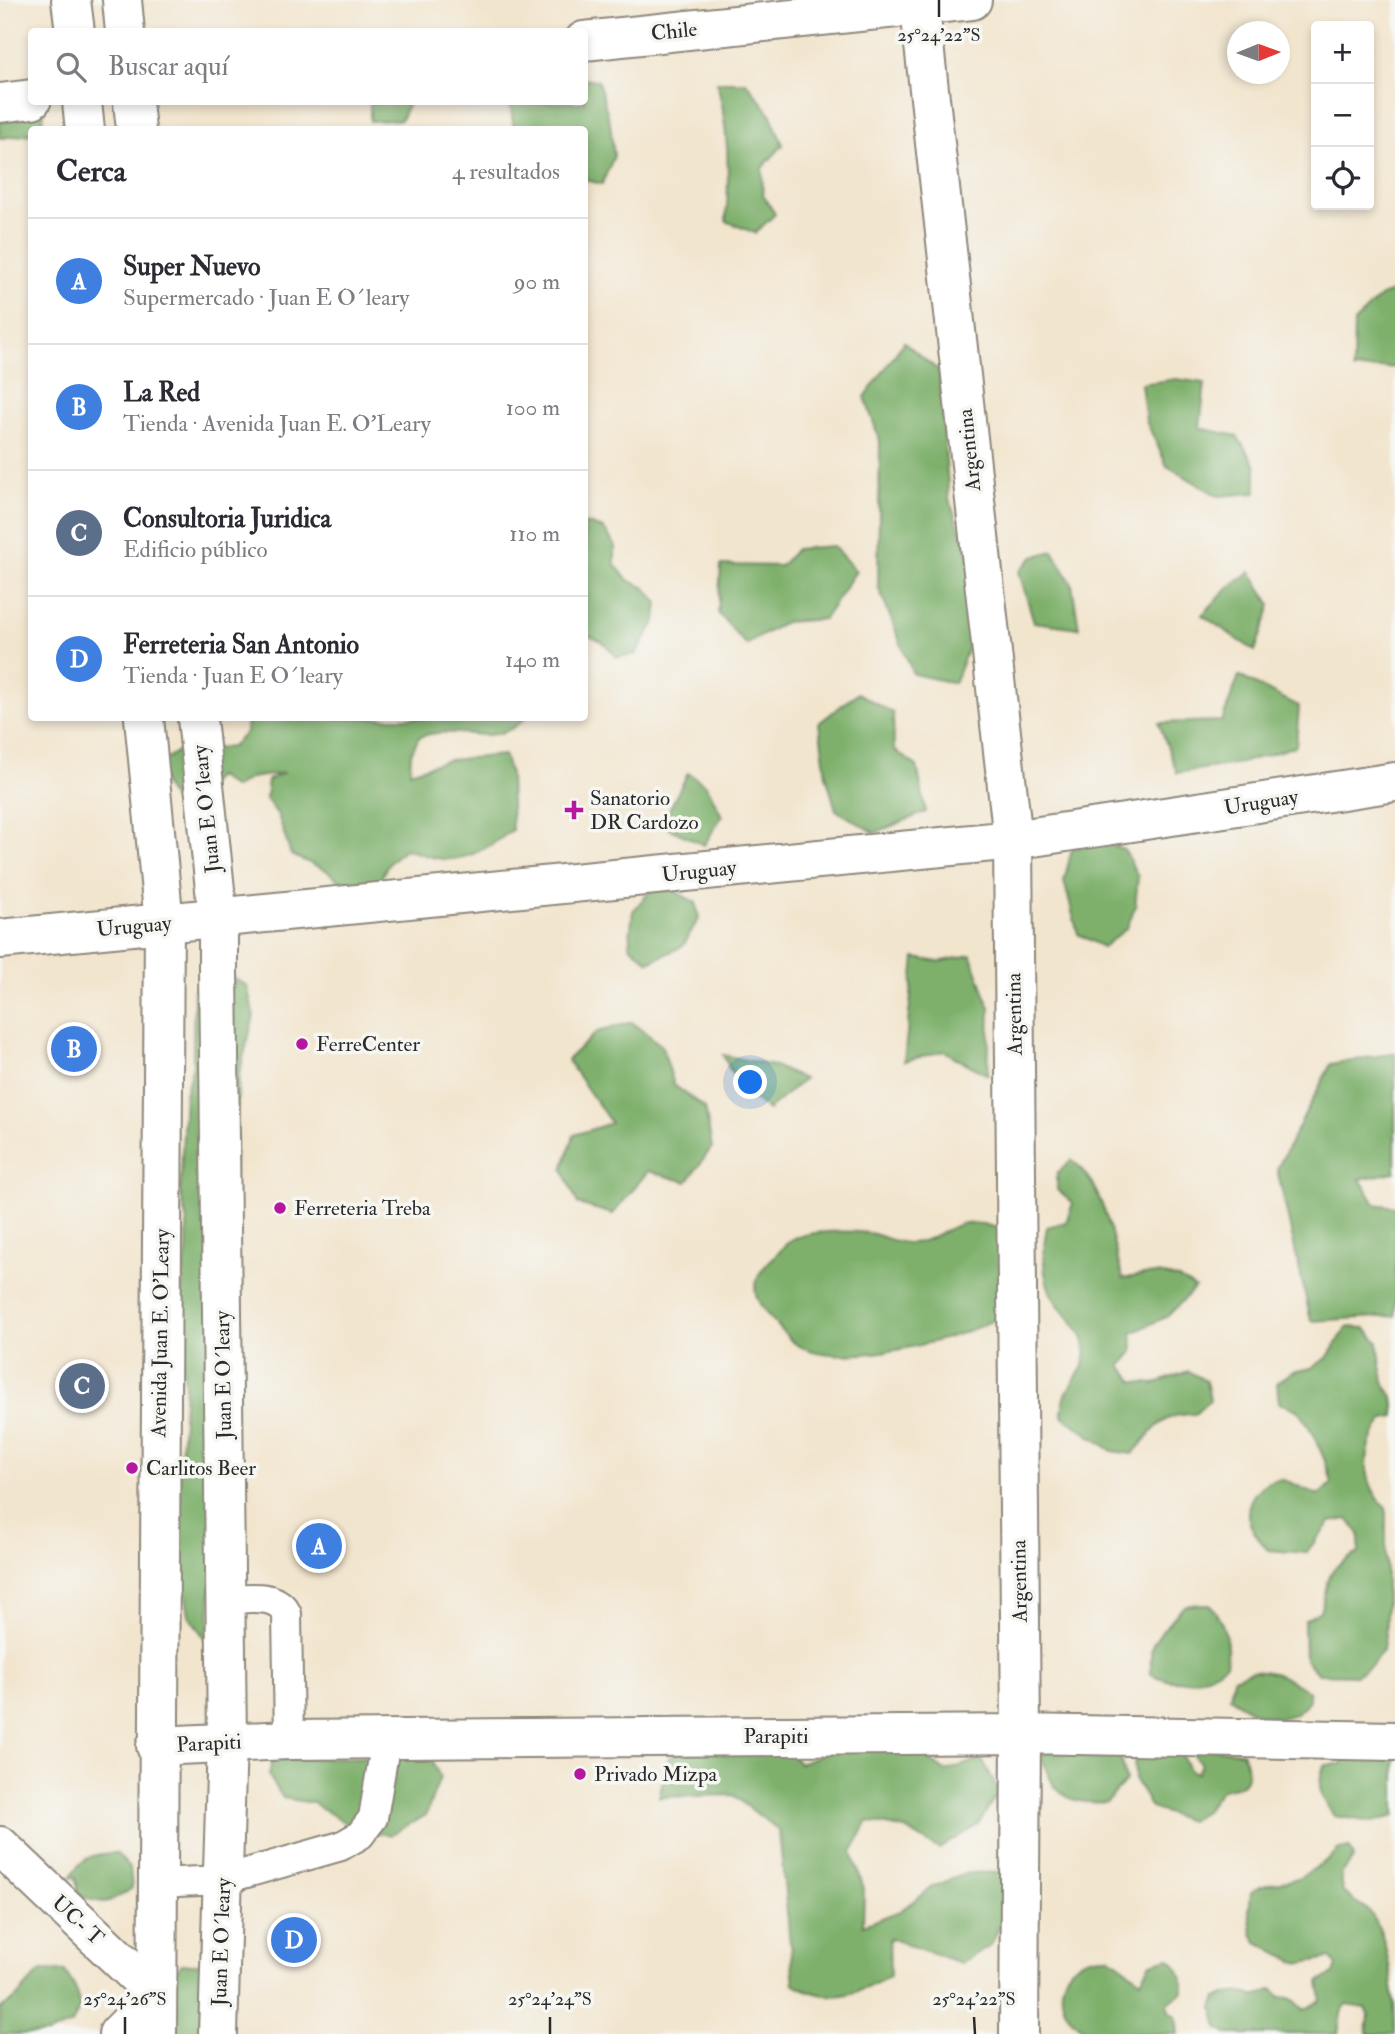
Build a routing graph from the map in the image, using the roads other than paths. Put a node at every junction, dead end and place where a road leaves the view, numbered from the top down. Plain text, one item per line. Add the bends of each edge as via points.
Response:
1 (71, 0) edge
2 (122, 0) edge
3 (972, 0) edge
4 (919, 3) edge
5 (74, 28) edge
6 (125, 28) edge
7 (588, 41) edge
8 (28, 100) edge
9 (0, 103) edge
10 (82, 105) edge
11 (133, 105) edge
12 (85, 126) edge
13 (136, 126) edge
14 (144, 721) edge
15 (197, 721) edge
16 (1395, 782) edge
17 (1013, 840) junction
18 (218, 918) junction
19 (164, 923) junction
20 (0, 939) edge
21 (226, 1599) junction
22 (1021, 1734) junction
23 (289, 1740) junction
24 (386, 1740) junction
25 (227, 1741) junction
26 (1395, 1741) edge
27 (156, 1746) junction
28 (0, 1846) edge
29 (222, 1880) junction
30 (156, 1883) junction
31 (157, 1995) junction
32 (118, 2034) edge
33 (157, 2034) edge
34 (218, 2034) edge
35 (1019, 2034) edge

1 - 5 street
2 - 6 street
3 - 4 street, Chile
4 - 7 street, Chile
4 - 17 street, Argentina
8 - 9 street
10 - 12 street
11 - 13 street
14 - 19 street, Avenida Juan E. O'Leary
15 - 18 street, Juan E O´leary
16 - 17 street, Uruguay
17 - 18 street, Uruguay
17 - 22 street, Argentina
18 - 19 street, Uruguay
18 - 21 street, Juan E O´leary
19 - 20 street, Uruguay
19 - 27 street, Avenida Juan E. O'Leary
21 - 23 lane via 273,1599 283,1605 287,1614
21 - 25 street, Juan E O´leary
22 - 24 street, Parapiti
22 - 26 street, Parapiti
22 - 35 street, Argentina
23 - 24 street, Parapiti
23 - 25 street, Parapiti
24 - 29 lane via 373,1818 360,1835 341,1846
25 - 27 street, Parapiti
25 - 29 street, Juan E O´leary
27 - 30 street, Avenida Juan E. O'Leary
28 - 31 street, UC- T
29 - 30 lane
29 - 34 street, Juan E O´leary
30 - 31 street, Avenida Juan E. O'Leary
31 - 32 street
31 - 33 street, Avenida Juan E. O'Leary

